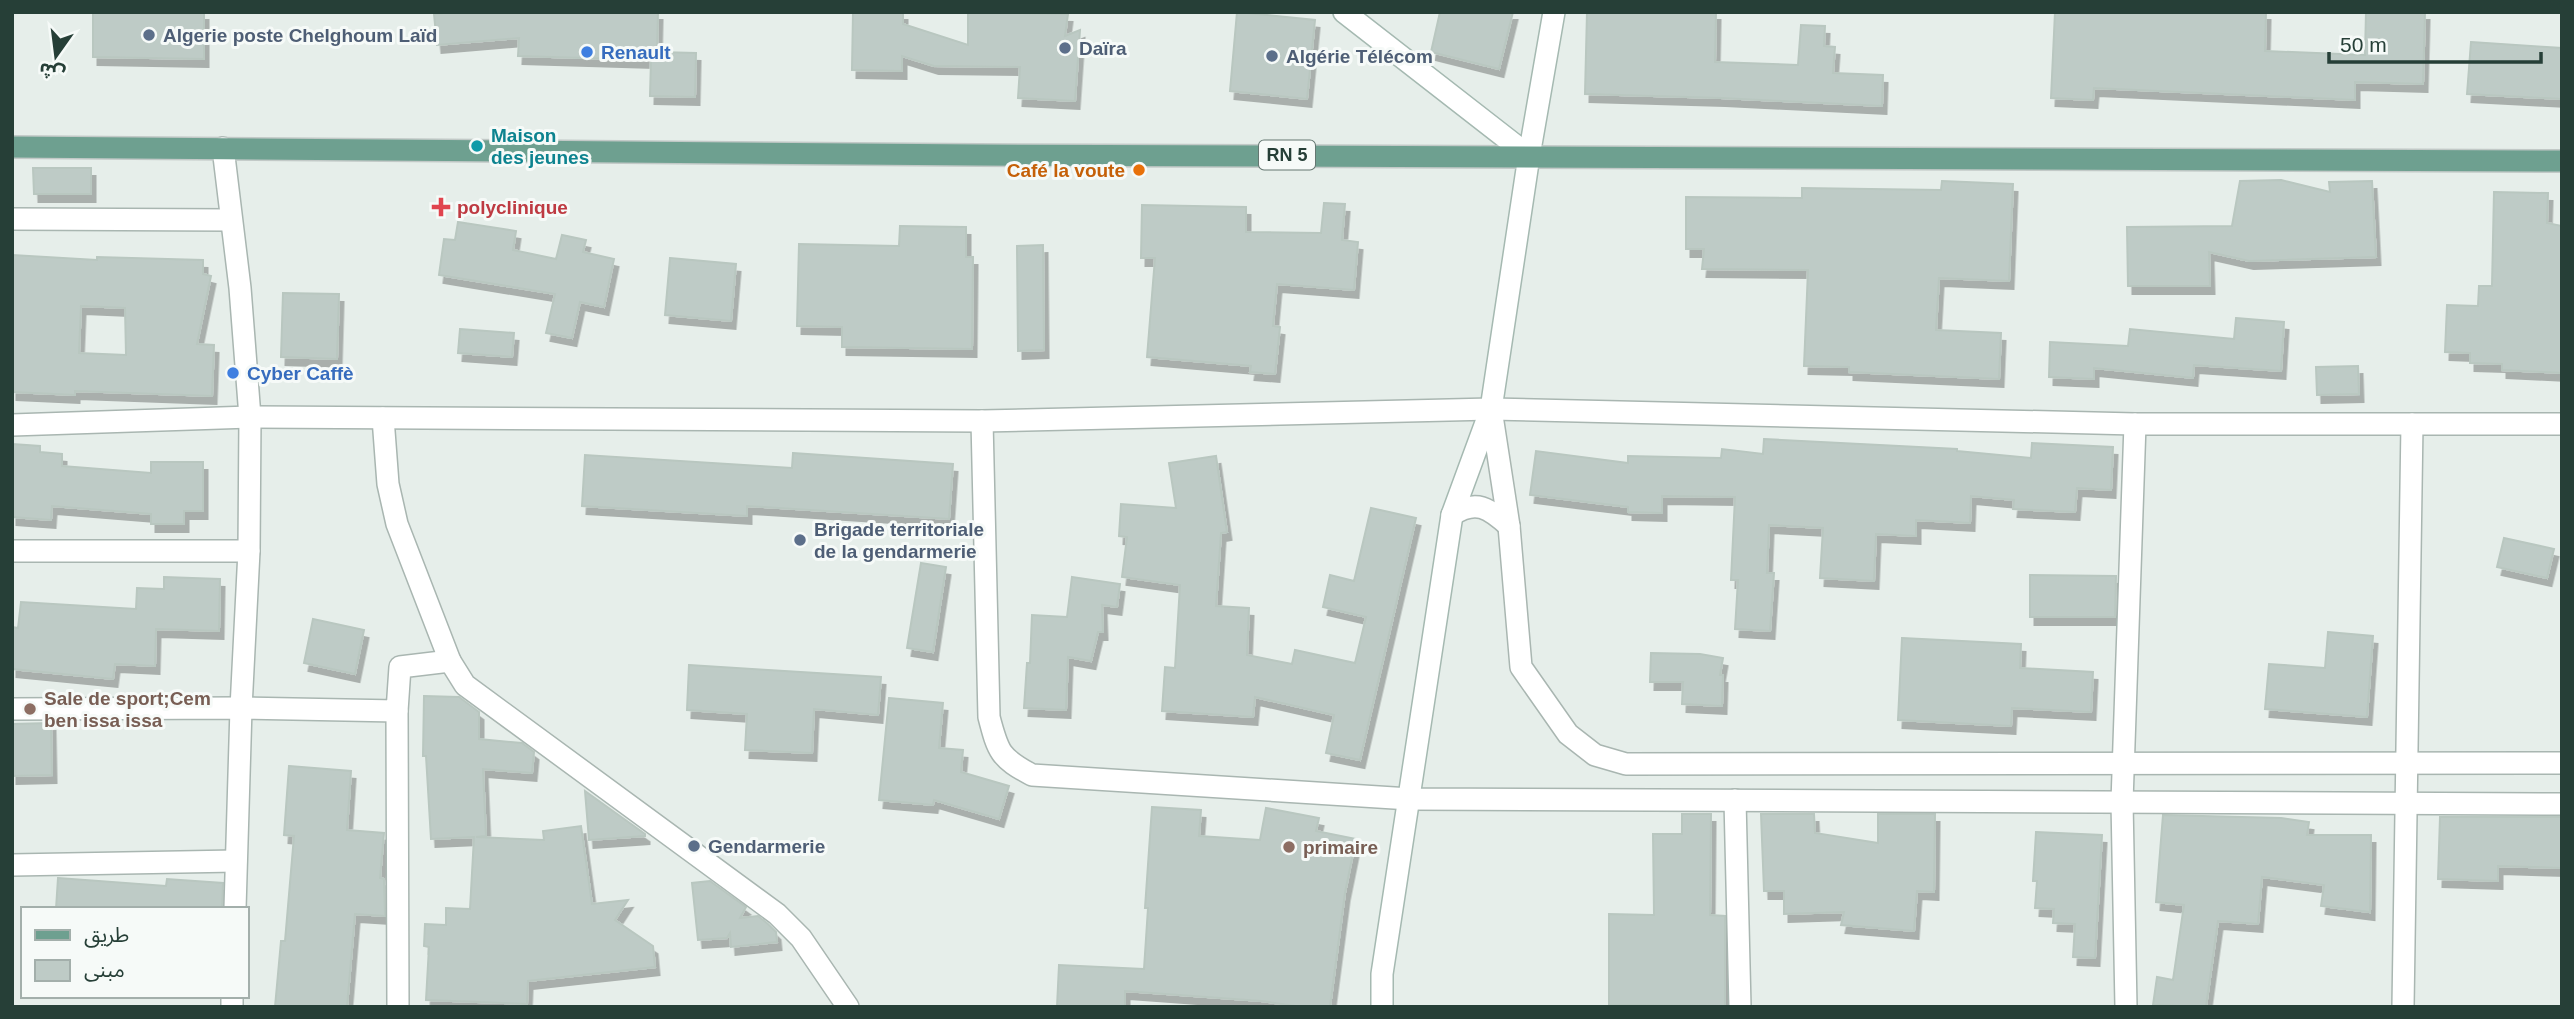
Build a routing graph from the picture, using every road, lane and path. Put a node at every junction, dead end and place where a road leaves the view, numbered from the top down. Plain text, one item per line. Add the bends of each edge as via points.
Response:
1 (1554, 12) edge
2 (1350, 15) edge
3 (12, 147) edge
4 (223, 148) junction
5 (1529, 156) junction
6 (2562, 161) edge
7 (12, 219) edge
8 (231, 220) junction
9 (1490, 409) junction
10 (250, 418) junction
11 (383, 418) junction
12 (982, 421) junction
13 (2135, 424) junction
14 (2412, 424) junction
15 (2562, 424) edge
16 (12, 425) edge
17 (1452, 515) junction
18 (1509, 526) junction
19 (12, 551) edge
20 (249, 551) junction
21 (450, 662) junction
22 (240, 708) junction
23 (12, 709) edge
24 (397, 710) junction
25 (2405, 763) junction
26 (2562, 763) edge
27 (2125, 764) junction
28 (1409, 799) junction
29 (1735, 800) junction
30 (2122, 802) junction
31 (2406, 804) junction
32 (2562, 804) edge
33 (236, 861) junction
34 (12, 865) edge
35 (235, 907) edge
36 (398, 1007) edge
37 (848, 1007) edge
38 (1382, 1007) edge
39 (1740, 1007) edge
40 (2126, 1007) edge
41 (2403, 1007) edge

1 - 5 street
2 - 5 street
3 - 4 main road, RN 5
4 - 5 main road, RN 5
4 - 8 street
5 - 6 main road, RN 5
5 - 9 street
7 - 8 street
8 - 10 street
9 - 12 street
9 - 13 street
9 - 17 street
9 - 18 street
10 - 11 street
10 - 16 street
10 - 20 street
11 - 12 street
11 - 21 street via 388,484 397,524
12 - 28 street via 989,717 1008,762 1032,775
13 - 14 street
13 - 27 street
14 - 15 street
14 - 25 street
17 - 18 street via 1463,507 1478,506
17 - 28 street
18 - 27 street via 1521,667 1568,734 1595,755 1626,764
19 - 20 street
20 - 22 street
21 - 24 street via 400,667
21 - 37 street via 465,685 777,914 801,938
22 - 23 street
22 - 24 street
22 - 33 street
24 - 36 street
25 - 26 street
25 - 27 street
25 - 31 street
27 - 30 street
28 - 29 street
28 - 38 street via 1382,974
29 - 30 street
29 - 39 street
30 - 31 street
30 - 40 street
31 - 32 street
31 - 41 street
33 - 34 street
33 - 35 street

